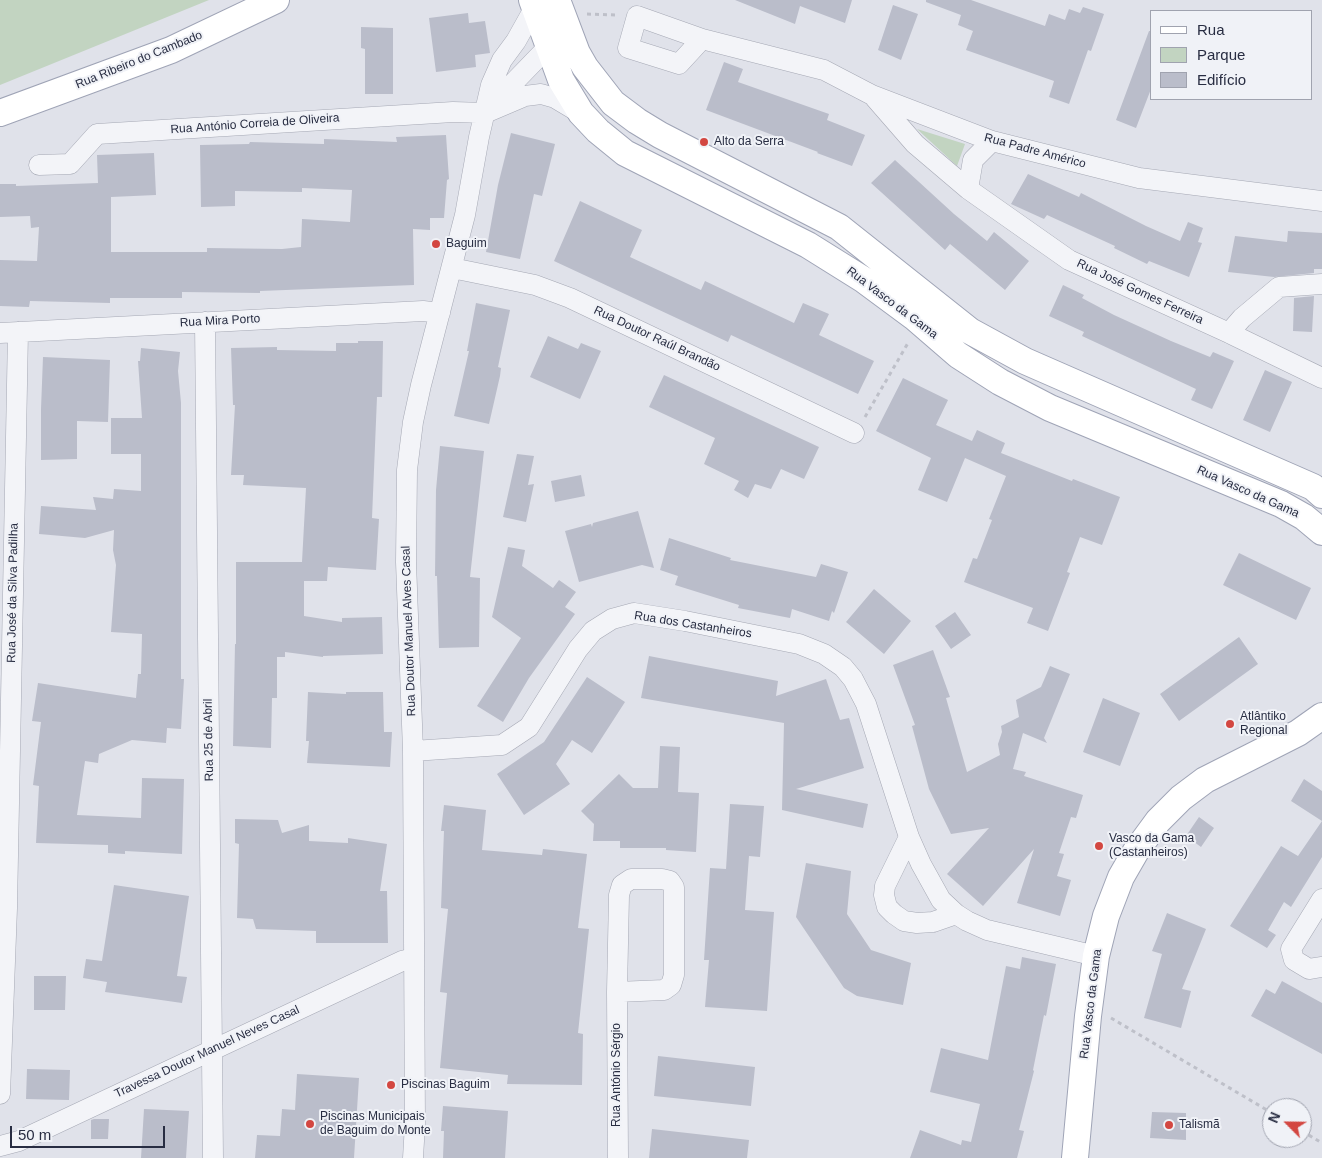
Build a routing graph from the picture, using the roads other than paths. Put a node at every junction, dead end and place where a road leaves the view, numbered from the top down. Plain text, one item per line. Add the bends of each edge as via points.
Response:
1 (276, 0) edge
2 (554, 7) edge
3 (702, 39) dead end
4 (516, 41) junction
5 (548, 46) junction
6 (872, 95) junction
7 (0, 113) edge
8 (485, 113) junction
9 (581, 113) junction
10 (637, 120) junction
11 (992, 141) junction
12 (39, 165) dead end
13 (968, 189) junction
14 (1322, 201) edge
15 (452, 268) junction
16 (1322, 284) edge
17 (440, 312) junction
18 (204, 322) junction
19 (9, 333) edge
20 (1229, 333) junction
21 (1322, 378) edge
22 (859, 425) road end
23 (1322, 494) edge
24 (1322, 532) edge
25 (1322, 716) edge
26 (414, 752) junction
27 (4, 835) edge
28 (909, 837) junction
29 (1322, 899) edge
30 (3, 907) edge
31 (956, 914) junction
32 (1096, 956) junction
33 (414, 958) junction
34 (1322, 967) edge
35 (617, 992) junction
36 (212, 1051) junction
37 (0, 1094) edge
38 (0, 1146) edge
39 (213, 1158) edge
40 (413, 1158) edge
41 (618, 1158) edge
42 (1075, 1158) edge

1 - 7 main road, Rua Ribeiro do Cambado via 171,50
2 - 4 street, Rua Doutor Manuel Alves Casal
2 - 5 main road, Rua Vasco da Gama
2 - 10 main road, Rua Vasco da Gama via 596,84 613,103
3 - 6 street, Rua Padre Américo via 824,70
4 - 5 street
4 - 8 street, Rua Doutor Manuel Alves Casal via 502,60 491,85
5 - 8 street, Rua Doutor Manuel Alves Casal
5 - 9 main road, Rua Vasco da Gama via 561,80
5 - 10 street via 569,54 596,98 611,111
6 - 11 street, Rua Padre Américo
6 - 13 street, Rua José Gomes Ferreira via 916,144
8 - 9 street via 525,96 541,94
8 - 12 street, Rua António Correia de Oliveira via 453,112 97,134 70,164
8 - 15 street, Rua Doutor Manuel Alves Casal
9 - 24 main road, Rua Vasco da Gama via 626,152 808,245 864,280 958,355 1000,382 1050,408 1281,504 1304,516
10 - 23 main road, Rua Vasco da Gama via 839,227 970,331 1025,361 1314,487
11 - 13 street via 973,160
11 - 14 street, Rua Padre Américo via 1140,178
13 - 20 street, Rua José Gomes Ferreira via 1069,260
15 - 17 street, Rua Doutor Manuel Alves Casal
15 - 22 street, Rua Doutor Raúl Brandão via 535,285 570,298
16 - 20 street via 1279,287
17 - 18 street, Rua Mira Porto
17 - 26 street, Rua Doutor Manuel Alves Casal via 413,422 407,470 406,562
18 - 19 street, Rua Mira Porto
18 - 36 street, Rua 25 de Abril
19 - 27 street, Rua José da Silva Padilha
20 - 21 street, Rua José Gomes Ferreira
25 - 32 main road, Rua Vasco da Gama via 1298,733 1205,780 1158,821 1121,877 1106,916
26 - 28 street, Rua dos Castanheiros via 502,745 522,732 529,727 578,649 593,631 612,619 634,613 685,621 799,644 824,654 843,667 866,704
26 - 33 street, Rua Doutor Manuel Alves Casal
27 - 30 street, Rua José da Silva Padilha
28 - 31 street, Rua dos Castanheiros via 941,900
28 - 31 street via 885,886 888,908 904,921 918,923
29 - 34 street via 1291,949 1294,960 1310,969
30 - 37 street, Rua José da Silva Padilha
31 - 32 street, Rua dos Castanheiros via 987,930
32 - 42 main road, Rua Vasco da Gama
33 - 36 street, Travessa Doutor Manuel Neves Casal
33 - 40 street, Rua Doutor Manuel Alves Casal
35 - 35 street, Rua António Sérgio via 664,990 671,985 674,975 674,887 670,881 631,879 622,885 619,895
35 - 41 street, Rua António Sérgio
36 - 38 street, Travessa Doutor Manuel Neves Casal via 19,1141
36 - 39 street, Rua 25 de Abril

